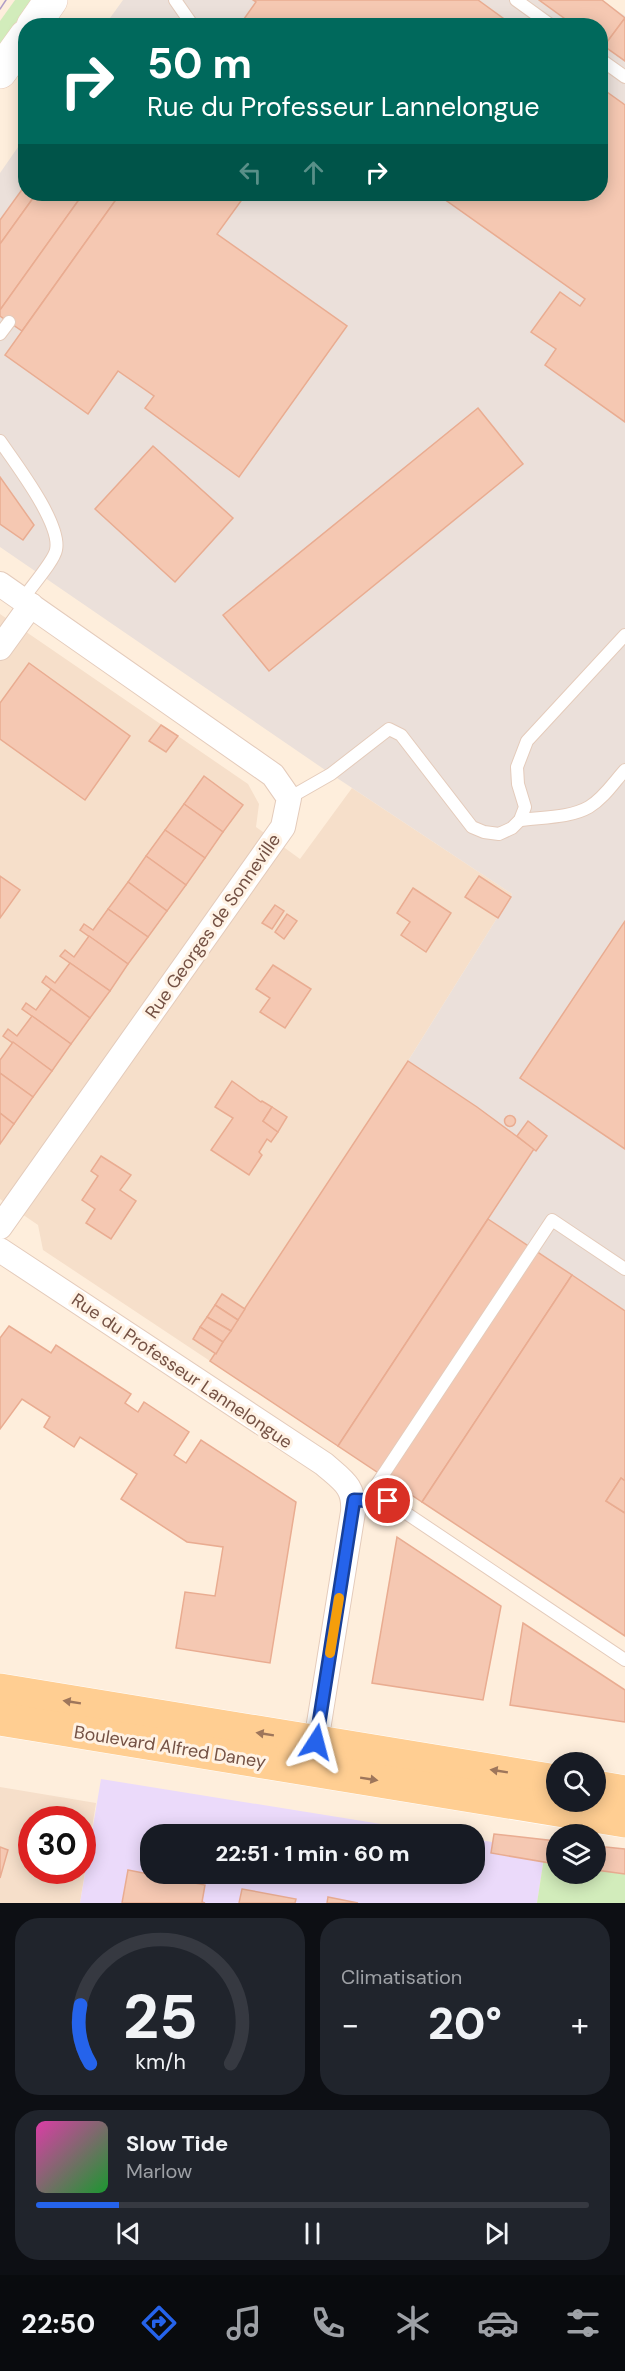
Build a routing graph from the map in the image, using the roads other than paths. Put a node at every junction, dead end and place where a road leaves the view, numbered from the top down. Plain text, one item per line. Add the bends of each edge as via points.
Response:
1 (51, 0) edge
2 (175, 0) edge
3 (516, 0) edge
4 (39, 18) edge
5 (187, 18) edge
6 (541, 18) edge
7 (18, 47) edge
8 (608, 65) edge
9 (0, 72) edge
10 (625, 77) edge
11 (9, 322) dead end
12 (0, 334) edge
13 (0, 441) edge
14 (12, 594) edge
15 (625, 635) edge
16 (0, 648) edge
17 (625, 770) edge
18 (289, 798) junction
19 (520, 820) junction
20 (0, 1227) edge
21 (0, 1250) edge
22 (625, 1269) edge
23 (361, 1500) junction
24 (625, 1660) edge
25 (0, 1690) edge
26 (0, 1719) edge
27 (316, 1742) junction
28 (546, 1779) edge
29 (606, 1789) edge
30 (625, 1792) edge
31 (625, 1821) edge

1 - 4 main road
2 - 5 lane
3 - 6 lane
7 - 9 main road
8 - 10 lane
11 - 12 lane
13 - 14 lane via 34,490 57,541 56,552
14 - 16 street
14 - 18 street via 273,775
15 - 19 lane via 527,741 517,767 525,807
17 - 19 lane via 589,807
18 - 19 lane via 331,774 389,729 402,735 472,827 499,834
18 - 20 street, Rue Georges de Sonneville via 283,827
21 - 23 street, Rue du Professeur Lannelongue via 324,1464
22 - 23 lane via 552,1220
23 - 24 lane via 388,1501
23 - 27 street
27 -> 25 main road, Boulevard Alfred Daney
26 -> 31 main road, Boulevard Alfred Daney
28 -> 27 main road, Boulevard Alfred Daney
29 - 30 main road

